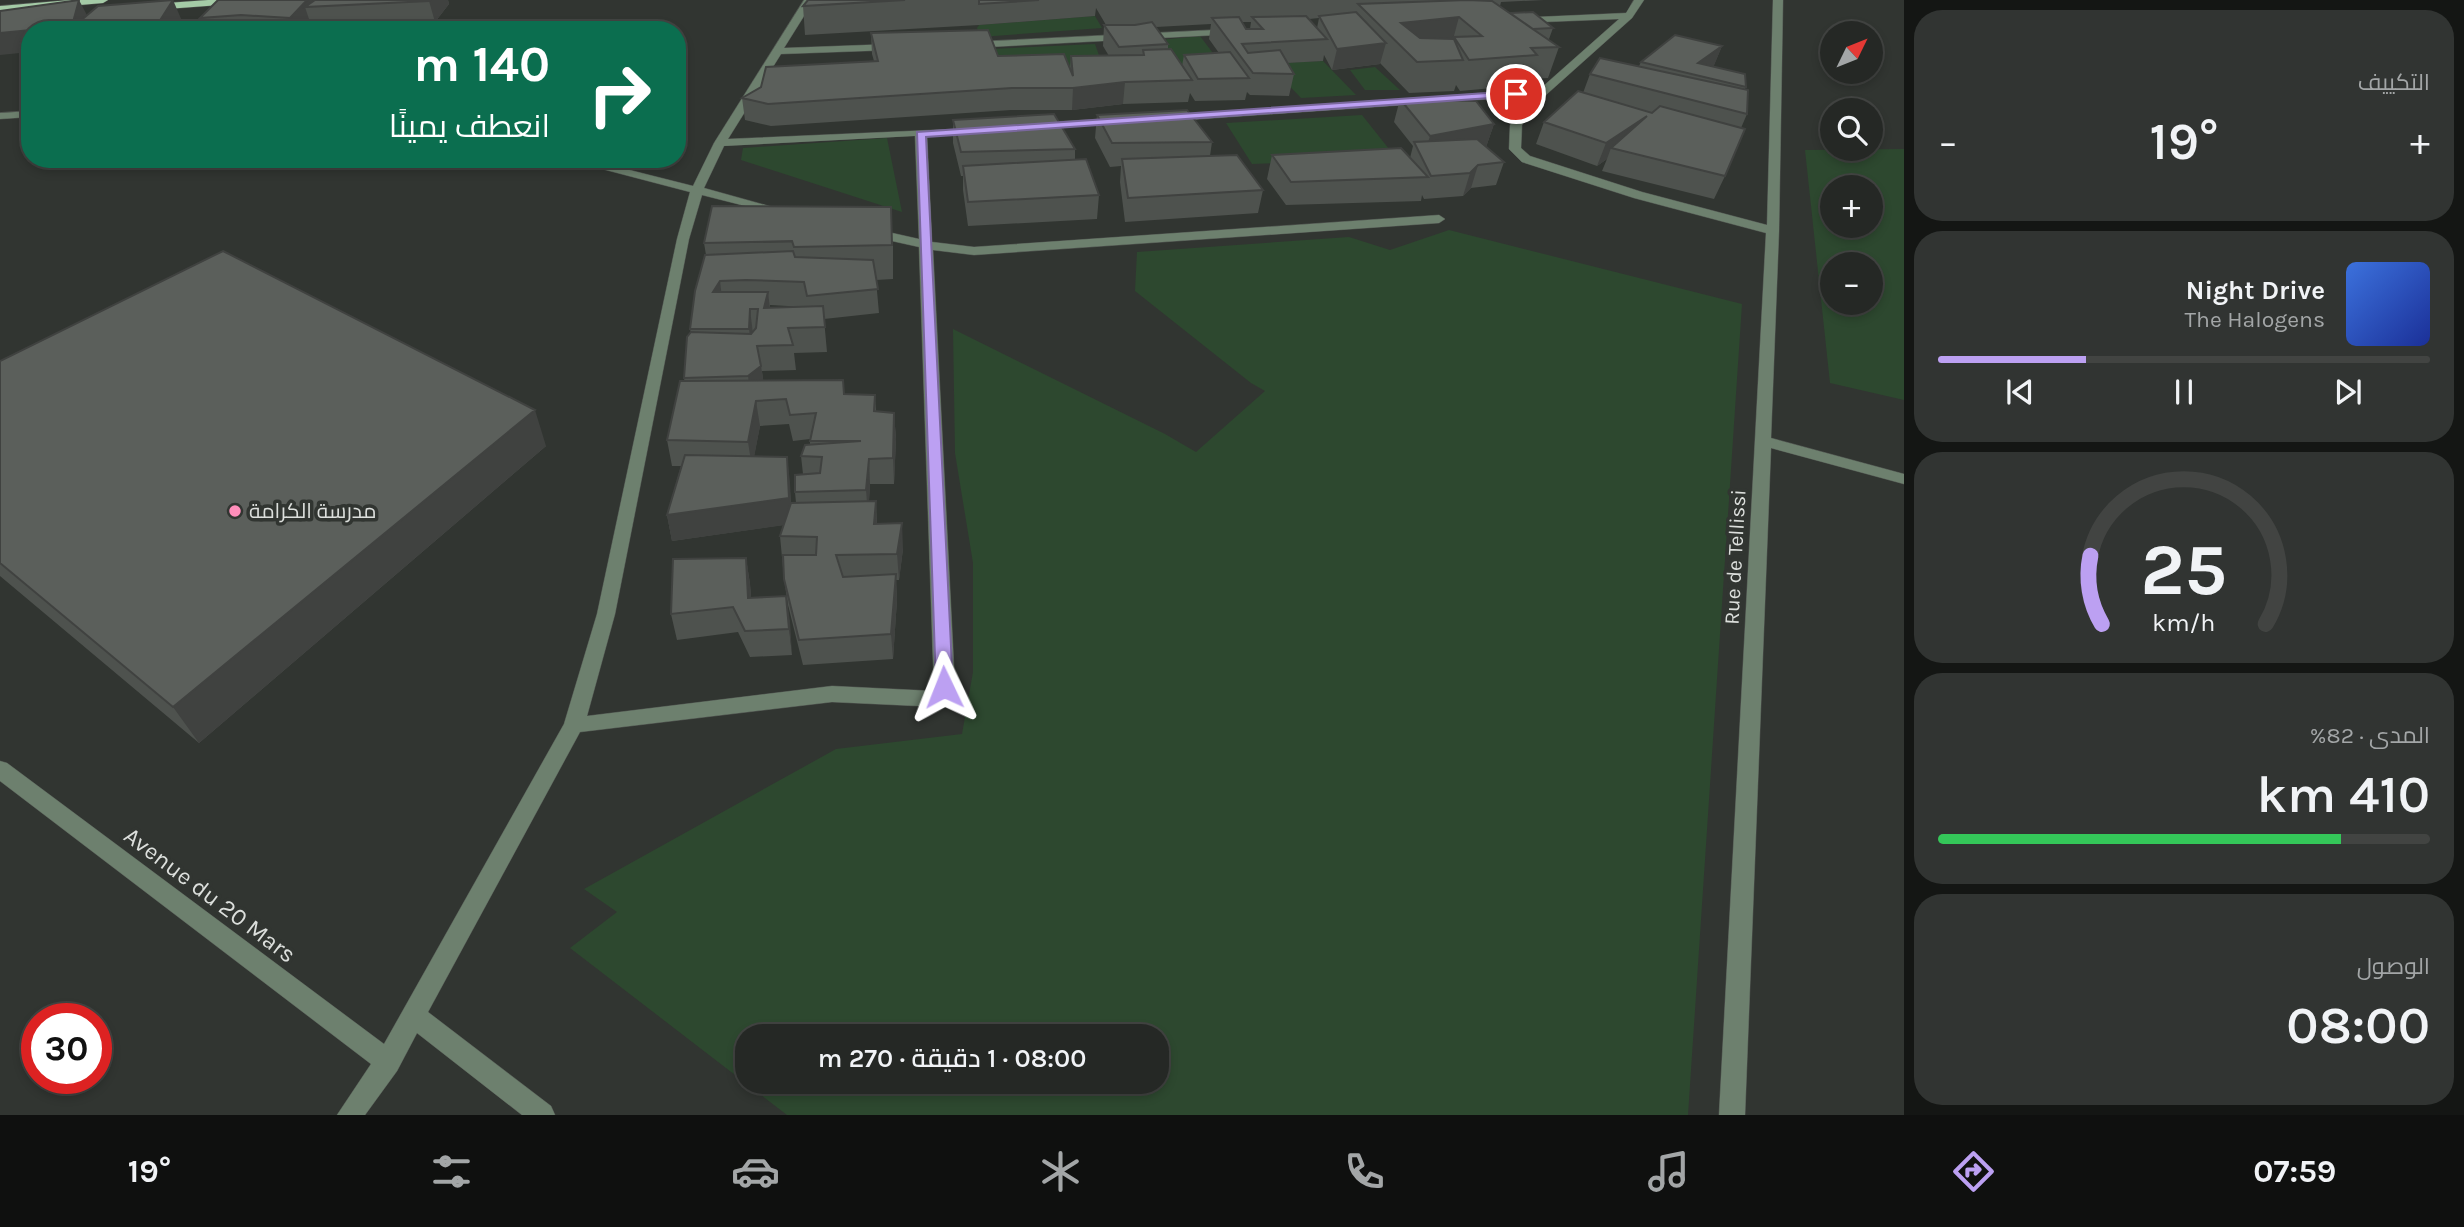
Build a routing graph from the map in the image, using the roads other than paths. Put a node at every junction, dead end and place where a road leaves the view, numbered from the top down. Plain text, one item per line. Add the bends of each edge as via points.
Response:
1 (103, 0) edge
2 (247, 0) edge
3 (809, 0) edge
4 (1639, 0) edge
5 (1778, 0) edge
6 (144, 8) edge
7 (0, 9) edge
8 (1629, 16) junction
9 (1506, 20) edge
10 (1247, 31) edge
11 (959, 45) edge
12 (903, 47) edge
13 (778, 51) junction
14 (1543, 92) junction
15 (21, 115) edge
16 (0, 116) edge
17 (1163, 118) edge
18 (1136, 120) edge
19 (1028, 127) edge
20 (988, 130) edge
21 (921, 134) junction
22 (720, 143) junction
23 (606, 168) edge
24 (697, 191) junction
25 (791, 213) edge
26 (1439, 219) dead end
27 (859, 229) edge
28 (1773, 232) junction
29 (927, 245) junction
30 (1763, 441) junction
31 (1904, 479) edge
32 (574, 725) junction
33 (0, 769) edge
34 (414, 1016) junction
35 (388, 1062) junction
36 (350, 1115) edge
37 (542, 1115) edge
38 (1732, 1115) edge

1 - 7 main road
2 - 6 main road
3 - 13 street
4 - 8 street
5 - 28 street, Rue de Tellissi
8 - 9 street
8 - 14 street
10 - 11 street
12 - 13 street
13 - 22 street
14 - 17 street
14 - 28 street via 1516,125 1515,149 1526,159
15 - 16 street
18 - 19 street
20 - 21 street
21 - 22 street
21 - 29 street
22 - 24 street
23 - 24 street
24 - 25 street
24 - 32 street via 683,239 606,614
26 - 29 street via 1008,249 948,250
27 - 29 street
28 - 30 street, Rue de Tellissi
29 - 32 street via 944,687 940,699 832,694
30 - 31 street
30 - 38 street, Rue de Tellissi
32 - 34 street
33 - 35 street, Avenue du 20 Mars
34 - 35 street
34 - 37 street
35 - 36 street

